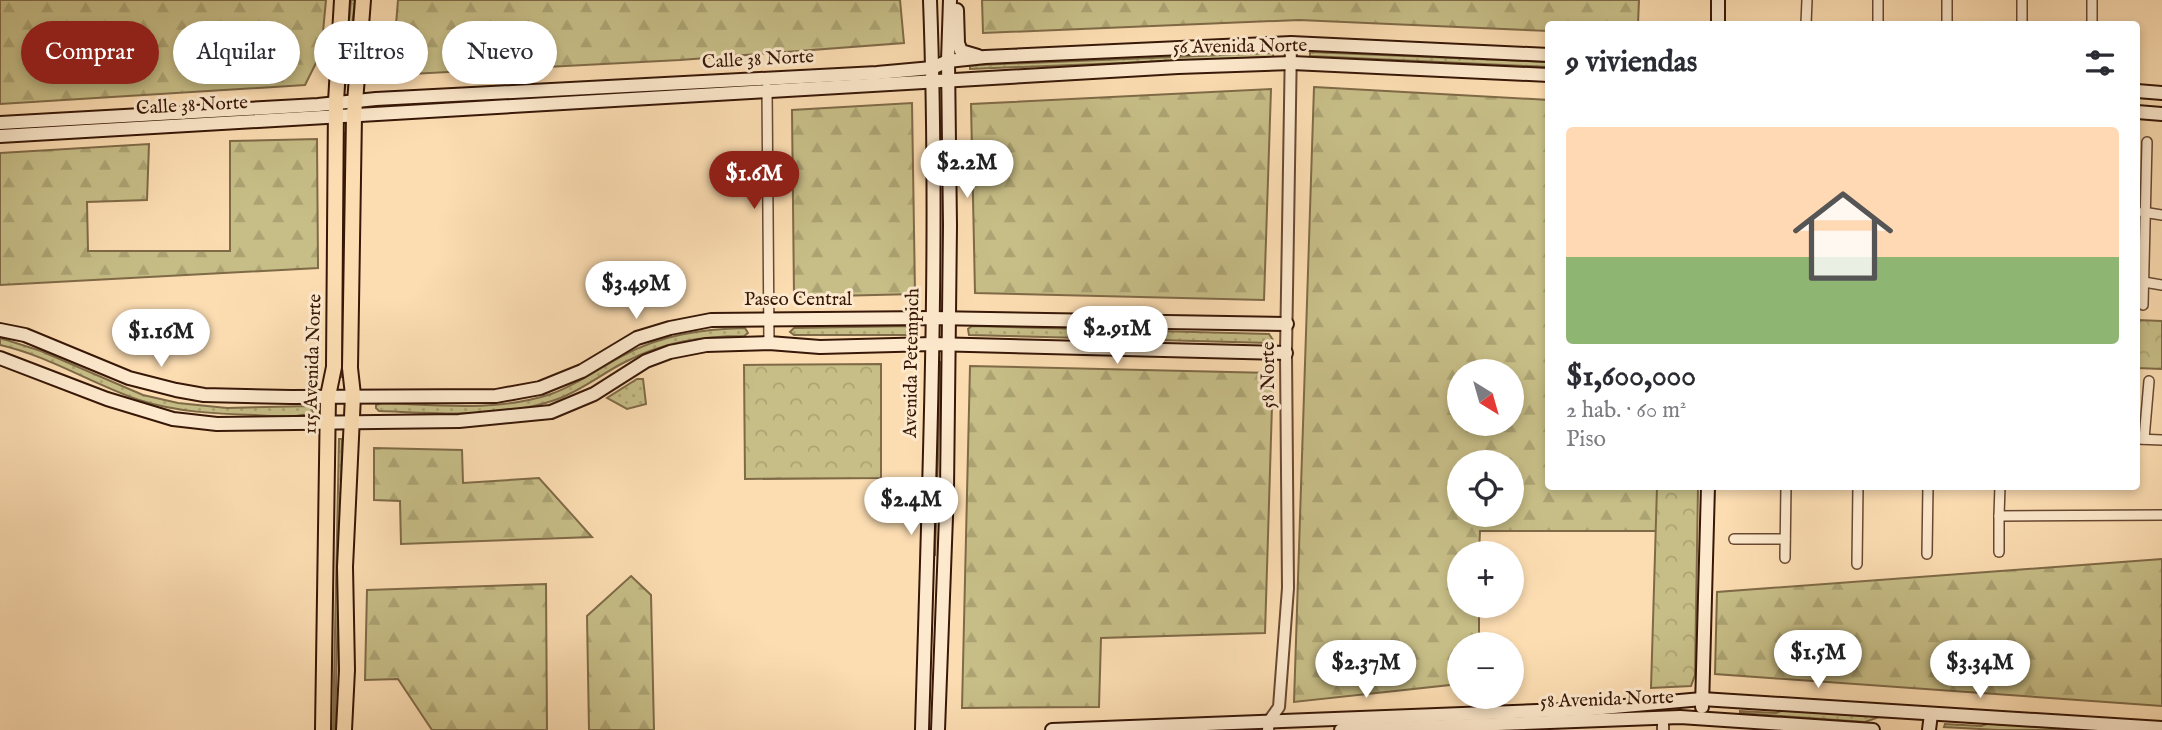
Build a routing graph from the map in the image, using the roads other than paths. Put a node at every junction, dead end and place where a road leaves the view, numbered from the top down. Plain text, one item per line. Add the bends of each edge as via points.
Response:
1 (342, 0) edge
2 (363, 0) edge
3 (930, 0) edge
4 (950, 0) edge
5 (957, 0) edge
6 (1718, 0) edge
7 (1807, 0) edge
8 (1878, 0) edge
9 (1947, 0) edge
10 (2022, 0) edge
11 (2092, 0) edge
12 (1718, 21) edge
13 (1807, 21) edge
14 (1878, 21) edge
15 (1947, 21) edge
16 (2022, 21) edge
17 (2092, 21) edge
18 (1291, 43) junction
19 (1545, 55) edge
20 (985, 57) junction
21 (948, 61) junction
22 (1292, 63) junction
23 (932, 74) junction
24 (1545, 75) edge
25 (949, 81) junction
26 (766, 86) junction
27 (2142, 92) edge
28 (2162, 93) edge
29 (354, 108) junction
30 (337, 109) junction
31 (2141, 112) edge
32 (2162, 114) edge
33 (0, 122) edge
34 (0, 136) edge
35 (2147, 142) dead end
36 (2143, 212) junction
37 (2162, 215) edge
38 (2144, 282) junction
39 (2162, 285) edge
40 (2143, 305) dead end
41 (932, 317) junction
42 (770, 318) junction
43 (948, 318) junction
44 (1287, 324) junction
45 (0, 330) edge
46 (769, 343) junction
47 (932, 344) junction
48 (948, 345) junction
49 (1286, 353) junction
50 (0, 358) edge
51 (2148, 381) dead end
52 (328, 396) junction
53 (352, 396) junction
54 (329, 422) junction
55 (350, 422) junction
56 (2140, 439) edge
57 (2162, 440) edge
58 (1708, 490) edge
59 (1786, 490) edge
60 (1858, 490) edge
61 (1928, 490) edge
62 (2000, 490) edge
63 (2162, 515) edge
64 (1999, 516) junction
65 (1734, 539) dead end
66 (1785, 539) junction
67 (1998, 552) dead end
68 (1927, 554) dead end
69 (1785, 558) dead end
70 (1857, 564) dead end
71 (1702, 699) junction
72 (1279, 707) junction
73 (1931, 714) junction
74 (1702, 718) junction
75 (1663, 723) edge
76 (1269, 725) edge
77 (1287, 725) edge
78 (1593, 725) edge
79 (2162, 728) edge
80 (2145, 729) edge
81 (323, 730) edge
82 (344, 730) edge
83 (922, 730) edge
84 (938, 730) edge
85 (1052, 730) edge
86 (1342, 730) edge
87 (1873, 730) edge
88 (1929, 730) edge

1 - 30 main road, 115 Avenida Norte
2 - 29 main road, 115 Avenida Norte
3 - 23 main road, Avenida Petempich
4 - 21 main road, Avenida Petempich
5 - 20 main road via 961,51
6 - 12 main road
7 - 13 street
8 - 14 street
9 - 15 street
10 - 16 street
11 - 17 street
18 - 19 main road, 56 Avenida Norte
18 - 20 main road, 56 Avenida Norte
18 - 22 street, 58 Norte
20 - 21 main road, 56 Avenida Norte
21 - 23 main road, 56 Avenida Norte
21 - 25 main road, Avenida Petempich
22 - 24 main road, 56 Avenida Norte
22 - 25 main road, 56 Avenida Norte
22 - 44 street, 58 Norte
23 - 25 main road, 56 Avenida Norte
23 - 26 main road, Calle 38 Norte
23 - 41 main road, Avenida Petempich
25 - 43 main road, Avenida Petempich
26 - 29 main road, Calle 38 Norte
26 - 42 street
27 - 28 main road
27 - 31 main road
29 - 30 main road, Calle 38 Norte
29 - 53 main road, 115 Avenida Norte
30 - 33 main road, Calle 38 Norte
30 - 34 main road, Calle 38 Norte
30 - 52 main road, 115 Avenida Norte via 334,367
31 - 32 main road
35 - 36 street
36 - 37 street
36 - 38 street
38 - 39 street
38 - 40 street
41 - 42 main road, Paseo Central
41 - 43 main road, Paseo Central
41 - 47 main road, Avenida Petempich
42 - 46 street
42 - 53 main road, Paseo Central via 711,320 637,338 582,371 540,388 496,396
43 - 44 main road, Paseo Central
43 - 48 main road, Avenida Petempich
44 - 49 street, 58 Norte
45 - 52 main road, Paseo Central via 25,335 129,378 176,390 204,395
46 - 47 main road via 820,347
46 - 55 main road via 706,345 670,352 551,412 458,421
47 - 48 main road
47 - 83 main road, Avenida Petempich
48 - 49 main road
48 - 84 main road, Avenida Petempich
49 - 72 street, 58 Norte via 1288,588
50 - 54 main road via 173,419 217,424
51 - 56 street
52 - 53 main road, Paseo Central
52 - 54 main road, 115 Avenida Norte
53 - 55 main road, 115 Avenida Norte
54 - 55 main road
54 - 81 main road, 115 Avenida Norte
55 - 82 main road, 115 Avenida Norte
56 - 57 street
58 - 71 main road
59 - 66 street
60 - 70 street
61 - 68 street
62 - 64 street
63 - 64 street
64 - 67 street
65 - 66 street
66 - 69 street
71 - 73 main road, 58 Avenida Norte
71 - 74 main road
71 - 77 main road, 58 Avenida Norte
72 - 76 street
72 - 77 street
73 - 80 main road, 58 Avenida Norte
73 - 88 main road
74 - 75 main road, 58 Avenida Norte
74 - 87 main road, 58 Avenida Norte
75 - 78 main road, 58 Avenida Norte
76 - 77 main road, 58 Avenida Norte
76 - 85 main road, 58 Avenida Norte
78 - 86 main road, 58 Avenida Norte
79 - 80 main road, 58 Avenida Norte

